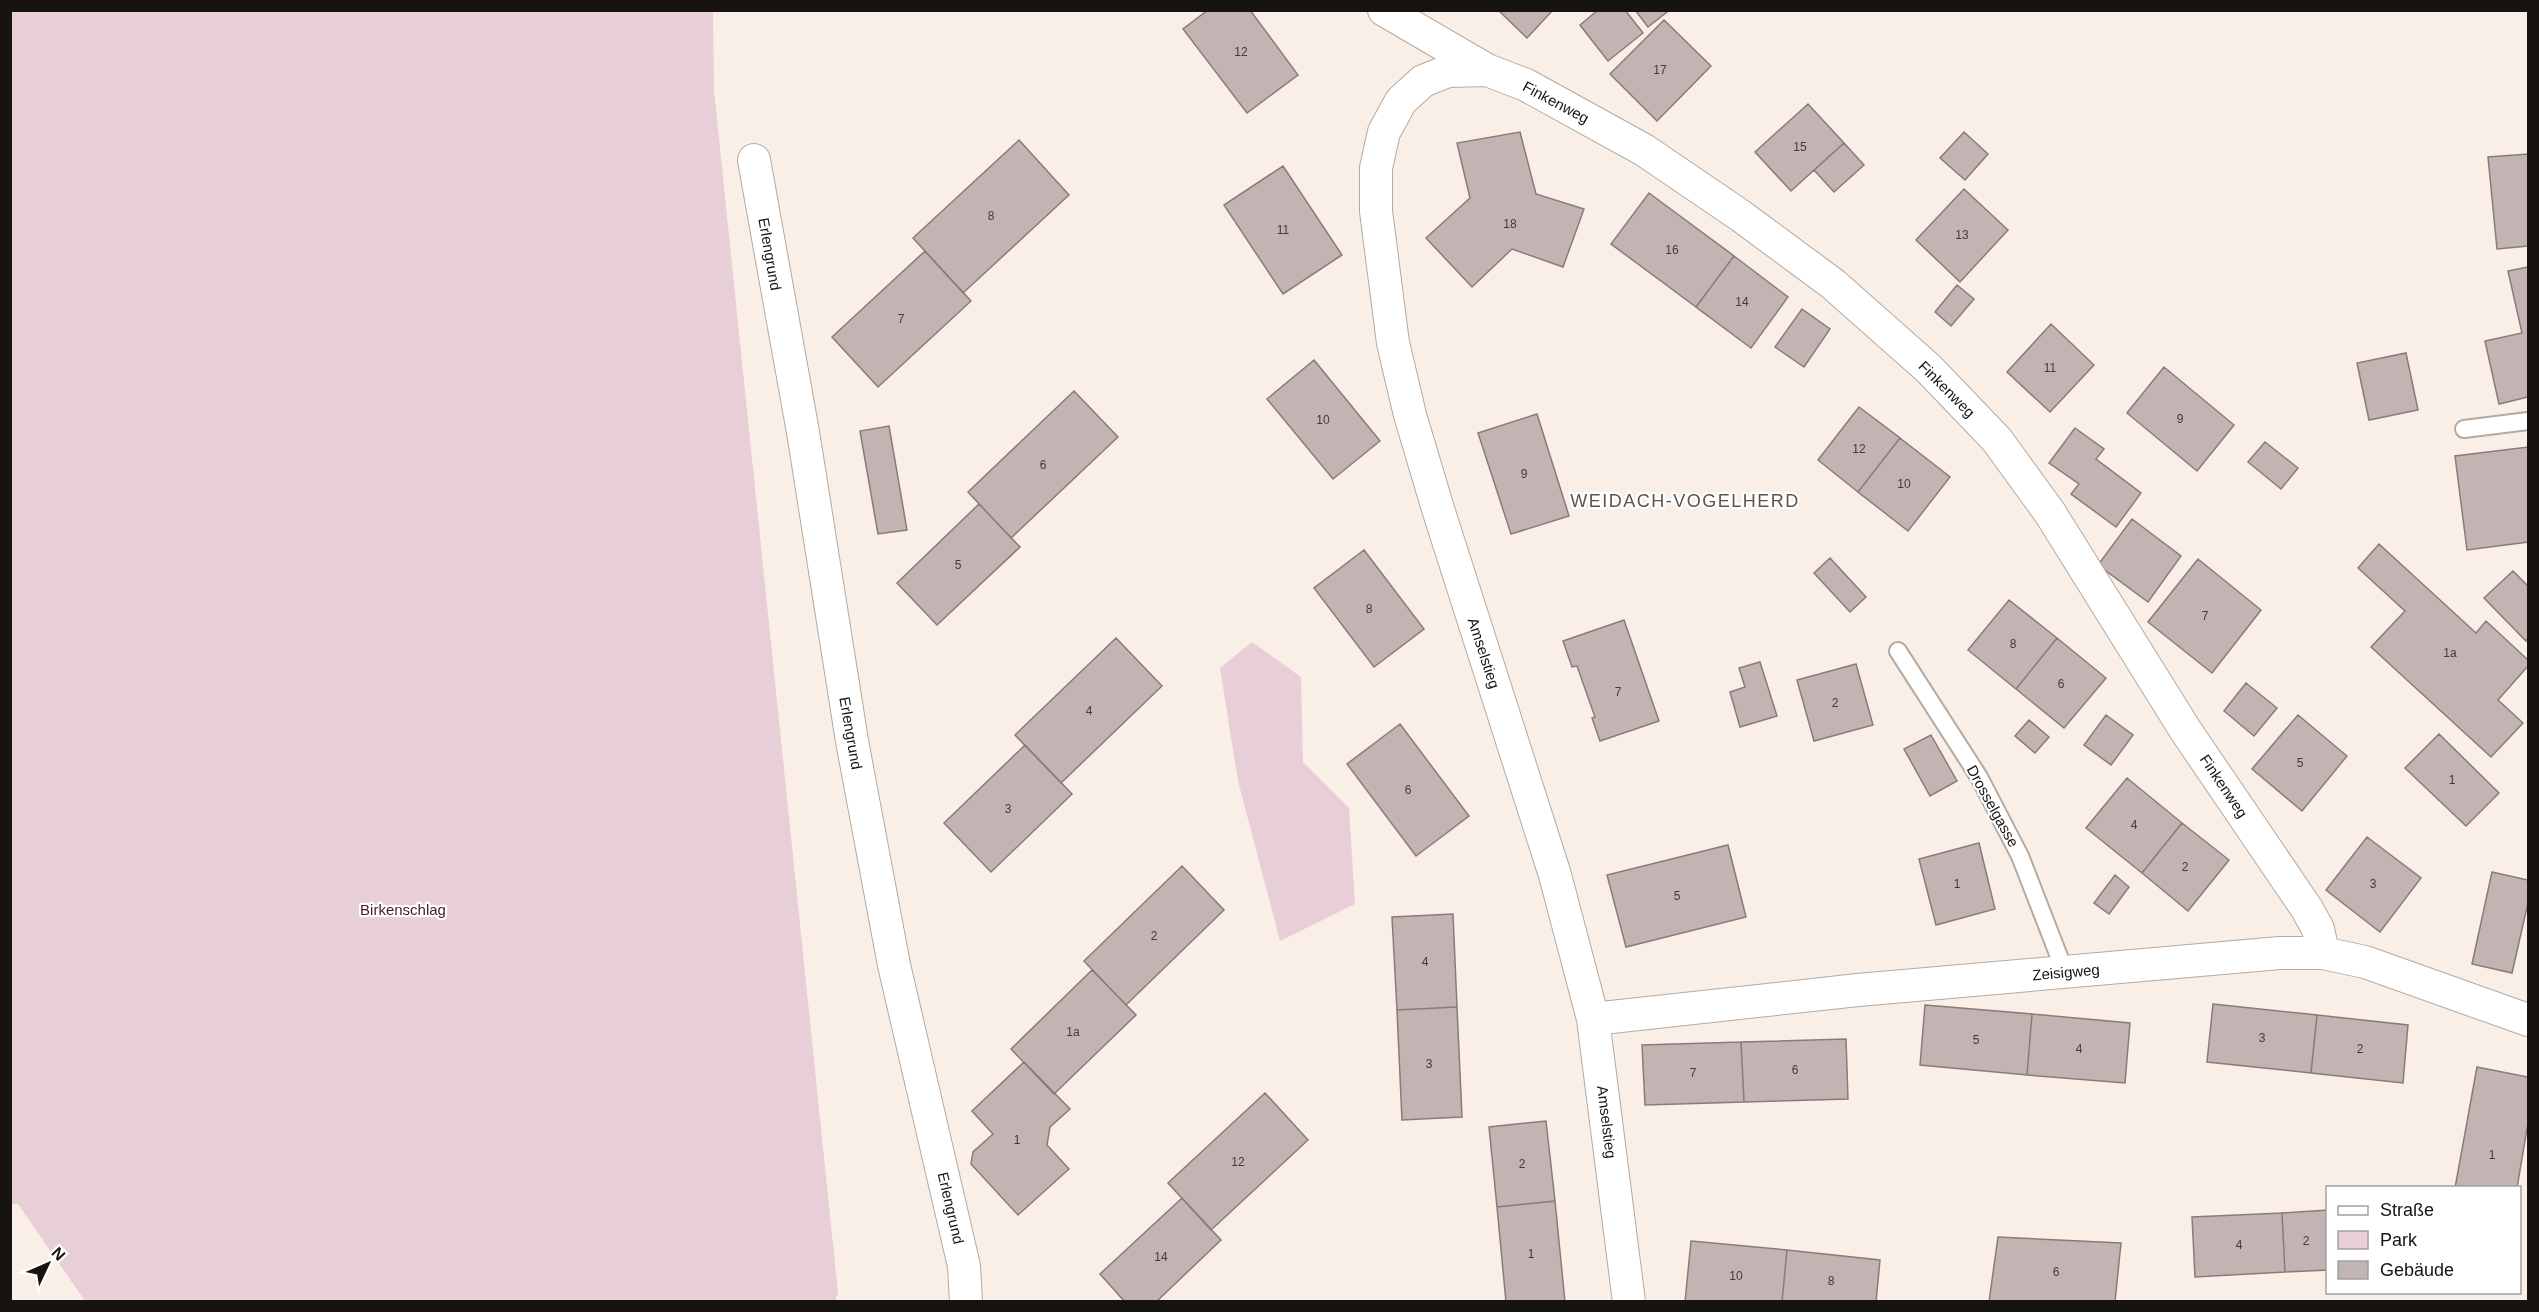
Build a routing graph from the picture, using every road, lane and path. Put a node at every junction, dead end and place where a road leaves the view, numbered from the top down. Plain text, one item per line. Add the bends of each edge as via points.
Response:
1 (1384, 10) edge
2 (1488, 70) junction
3 (754, 160) dead end
4 (2529, 421) edge
5 (2464, 429) dead end
6 (1898, 651) dead end
7 (2323, 953) junction
8 (2065, 972) junction
9 (1593, 1019) junction
10 (2529, 1020) edge
11 (966, 1302) edge
12 (1629, 1302) edge

1 - 2 street, Finkenweg
2 - 7 street, Finkenweg via 1526,85 1644,150 1750,223 1833,284 1929,369 1997,440 2050,513 2186,731 2307,909 2318,929
2 - 9 street, Amselstieg via 1448,71 1423,81 1401,101 1384,132 1376,168 1376,212 1394,343 1410,415 1555,875
3 - 11 street, Erlengrund via 852,741 894,965 964,1266
4 - 5 lane
6 - 8 lane, Drosselgasse via 1978,777 2020,856
7 - 8 street, Zeisigweg via 2280,953
7 - 10 street, Zeisigweg via 2365,962
8 - 9 street, Zeisigweg
9 - 12 street, Amselstieg

